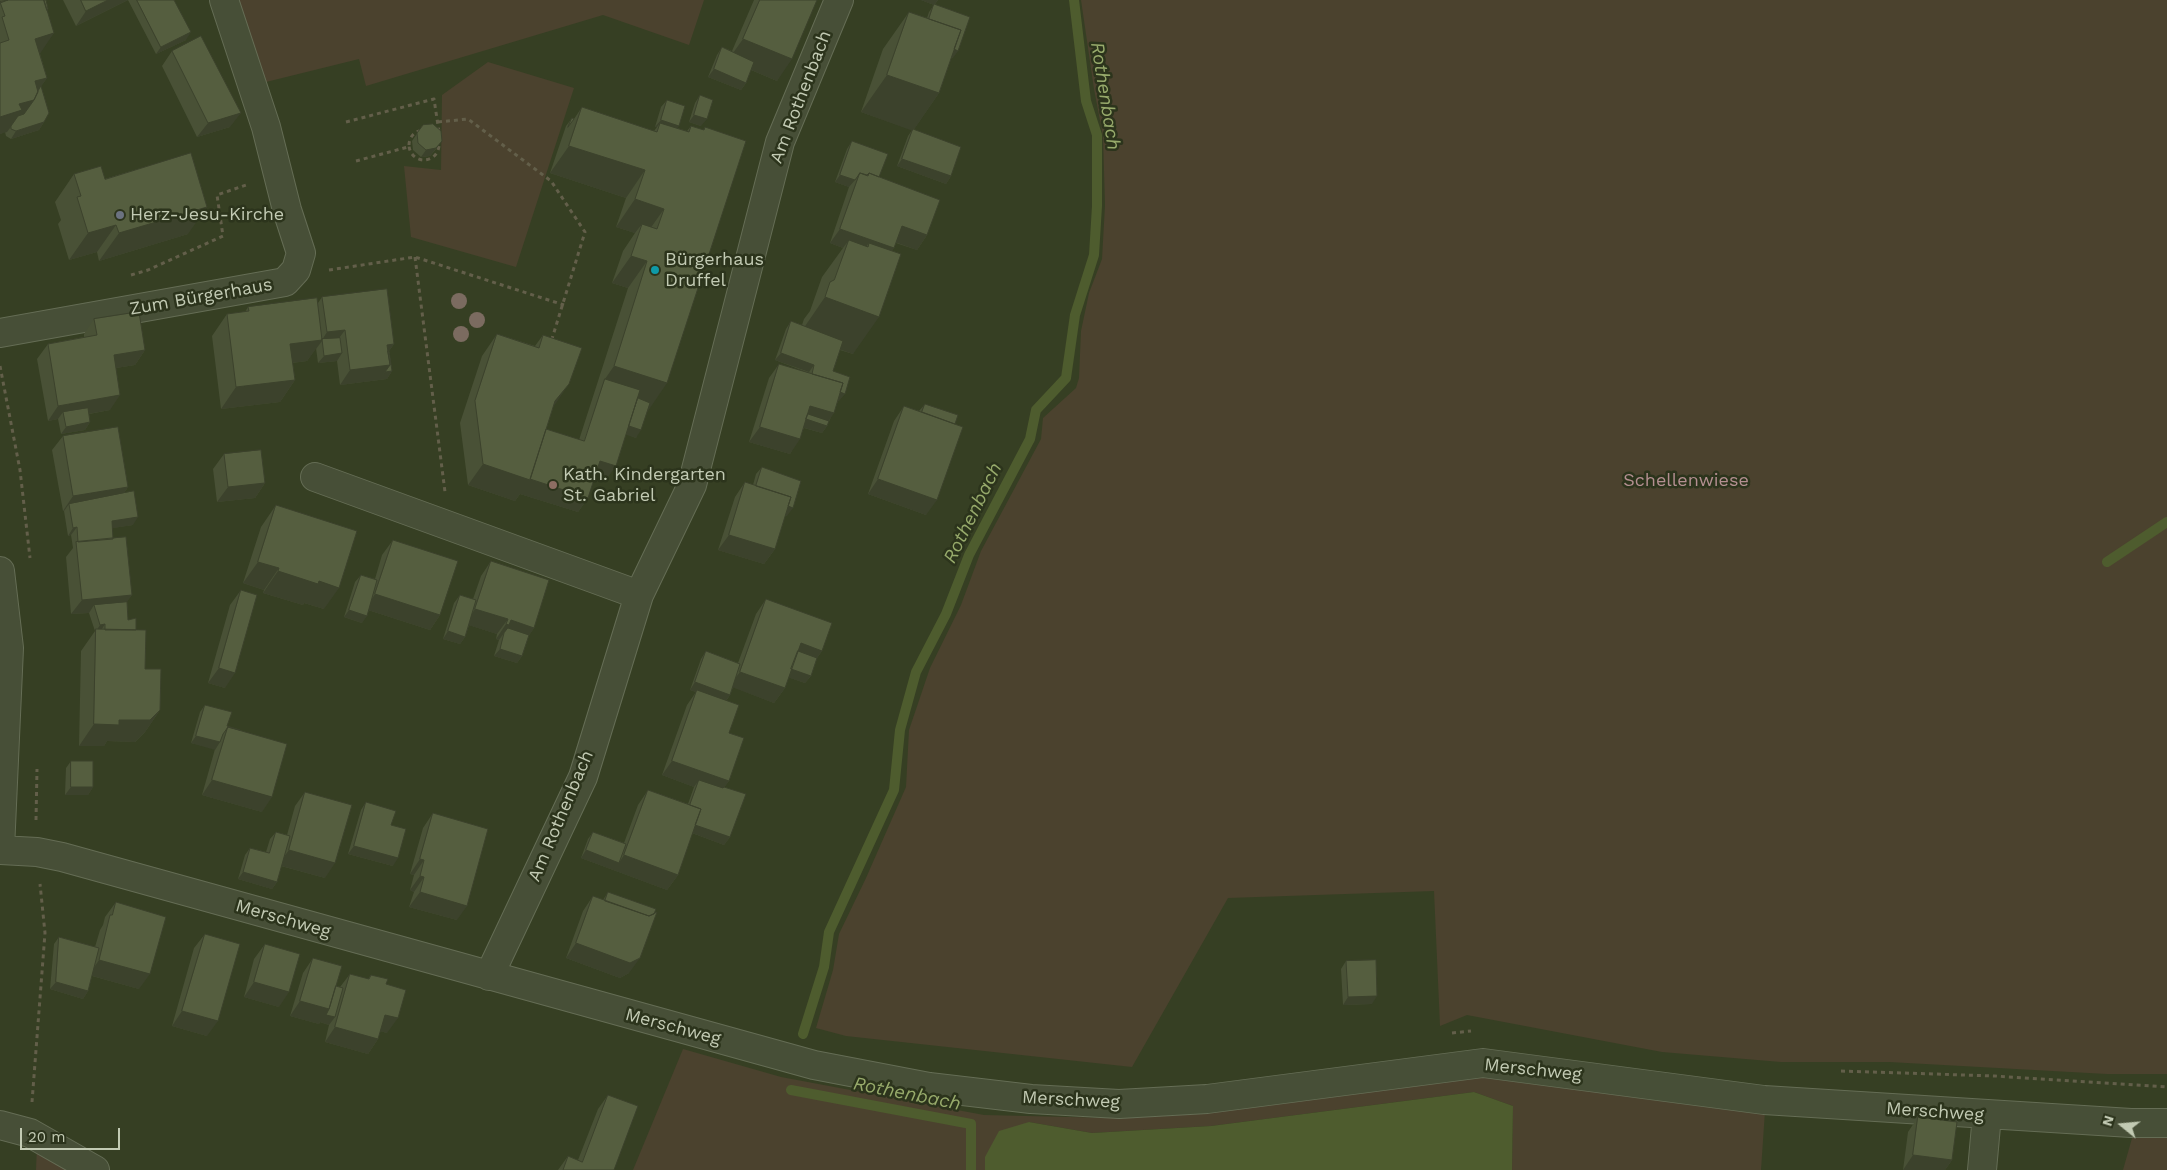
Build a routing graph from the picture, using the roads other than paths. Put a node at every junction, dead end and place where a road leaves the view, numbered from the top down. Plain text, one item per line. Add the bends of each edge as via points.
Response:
1 (224, 0) edge
2 (839, 0) edge
3 (0, 334) edge
4 (315, 477) dead end
5 (0, 571) edge
6 (639, 595) junction
7 (0, 849) edge
8 (489, 976) junction
9 (1987, 1115) junction
10 (2167, 1124) edge
11 (0, 1125) edge
12 (95, 1170) edge
13 (1982, 1170) edge

1 - 3 street, Zum Bürgerhaus via 266,126 300,253 296,270 285,282
2 - 6 street, Am Rothenbach via 780,142 692,485
4 - 6 street
5 - 7 street via 8,648
6 - 8 street, Am Rothenbach via 582,776
7 - 8 street, Merschweg via 62,857
8 - 9 street, Merschweg via 814,1065 929,1087 1031,1099 1119,1104 1207,1099 1482,1063 1764,1100
9 - 10 street, Merschweg
9 - 13 street
11 - 12 street via 30,1133

